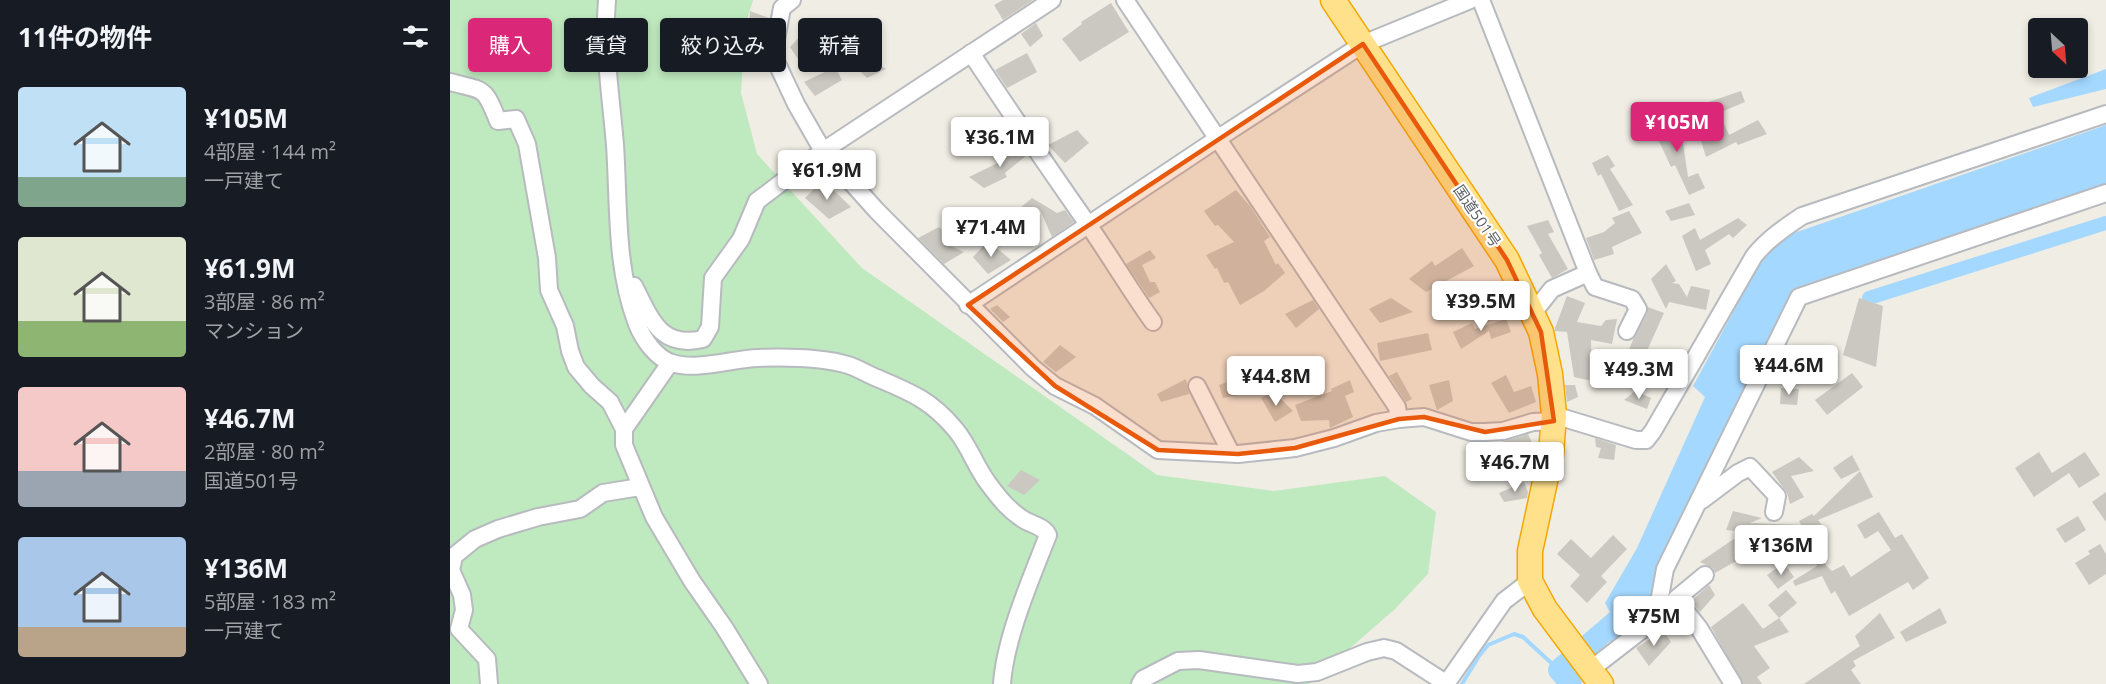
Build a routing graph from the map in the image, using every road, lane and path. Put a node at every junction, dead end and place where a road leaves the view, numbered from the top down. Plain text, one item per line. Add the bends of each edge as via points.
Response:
1 (607, 0) edge
2 (792, 0) edge
3 (1052, 0) edge
4 (1125, 0) edge
5 (1333, 0) edge
6 (1470, 0) edge
7 (1481, 0) edge
8 (1363, 44) junction
9 (971, 53) junction
10 (450, 82) edge
11 (2106, 114) edge
12 (1217, 139) junction
13 (823, 151) junction
14 (2106, 193) edge
15 (1088, 224) junction
16 (1588, 273) junction
17 (625, 284) junction
18 (968, 305) junction
19 (1533, 313) junction
20 (1153, 322) dead end
21 (1627, 331) dead end
22 (670, 363) junction
23 (1197, 386) dead end
24 (1554, 418) junction
25 (1399, 419) junction
26 (624, 429) junction
27 (1231, 453) junction
28 (640, 487) junction
29 (1699, 502) junction
30 (1774, 512) dead end
31 (1705, 575) dead end
32 (1530, 581) junction
33 (1676, 599) junction
34 (1656, 619) junction
35 (1596, 677) edge
36 (489, 684) edge
37 (759, 684) edge
38 (1002, 684) edge
39 (1140, 684) edge
40 (1446, 684) edge
41 (1733, 684) edge

1 - 17 street via 606,46
2 - 13 street via 782,8 773,55
3 - 9 street
4 - 12 street
5 - 8 highway, 国道501号
6 - 8 street
7 - 16 street
8 - 12 street
8 - 19 highway, 国道501号 via 1507,260
9 - 13 street
9 - 15 street
10 - 26 street via 483,90 498,121 516,119 527,144 549,290 565,326 570,351 576,367 610,402
11 - 24 street via 1813,212 1766,241 1646,440
12 - 15 street
12 - 25 street via 1397,407
13 - 17 street via 757,201 741,239 713,278 710,327 703,339 688,343 664,333 656,327 634,286
13 - 18 street
14 - 29 street via 1799,297
15 - 18 street
15 - 20 street
16 - 19 street via 1552,289
16 - 21 street via 1595,287 1632,298 1638,309
17 - 22 street via 646,342
18 - 27 street via 1048,380 1095,406 1158,450
19 - 24 highway, 国道501号 via 1542,332
22 - 26 street
22 - 38 street via 699,365 762,358 848,365 923,399 943,415 958,431 985,480 1004,504 1048,535 1027,590
23 - 27 street
24 - 25 street via 1485,432 1471,432 1424,417
24 - 32 highway, 国道501号 via 1544,494 1530,551
25 - 27 street via 1295,448
26 - 28 street via 624,445
28 - 36 street via 603,493 580,509 498,529 475,539 454,556 452,570 464,610 459,629 487,659
28 - 37 street via 692,581
29 - 30 street via 1750,467 1777,496
29 - 34 street via 1665,569
31 - 33 street
32 - 35 highway, 国道501号 via 1545,609
32 - 40 street via 1504,601
33 - 34 street
33 - 41 street
34 - 35 street
39 - 40 street via 1178,661 1199,660 1298,674 1317,672 1384,648 1396,651

